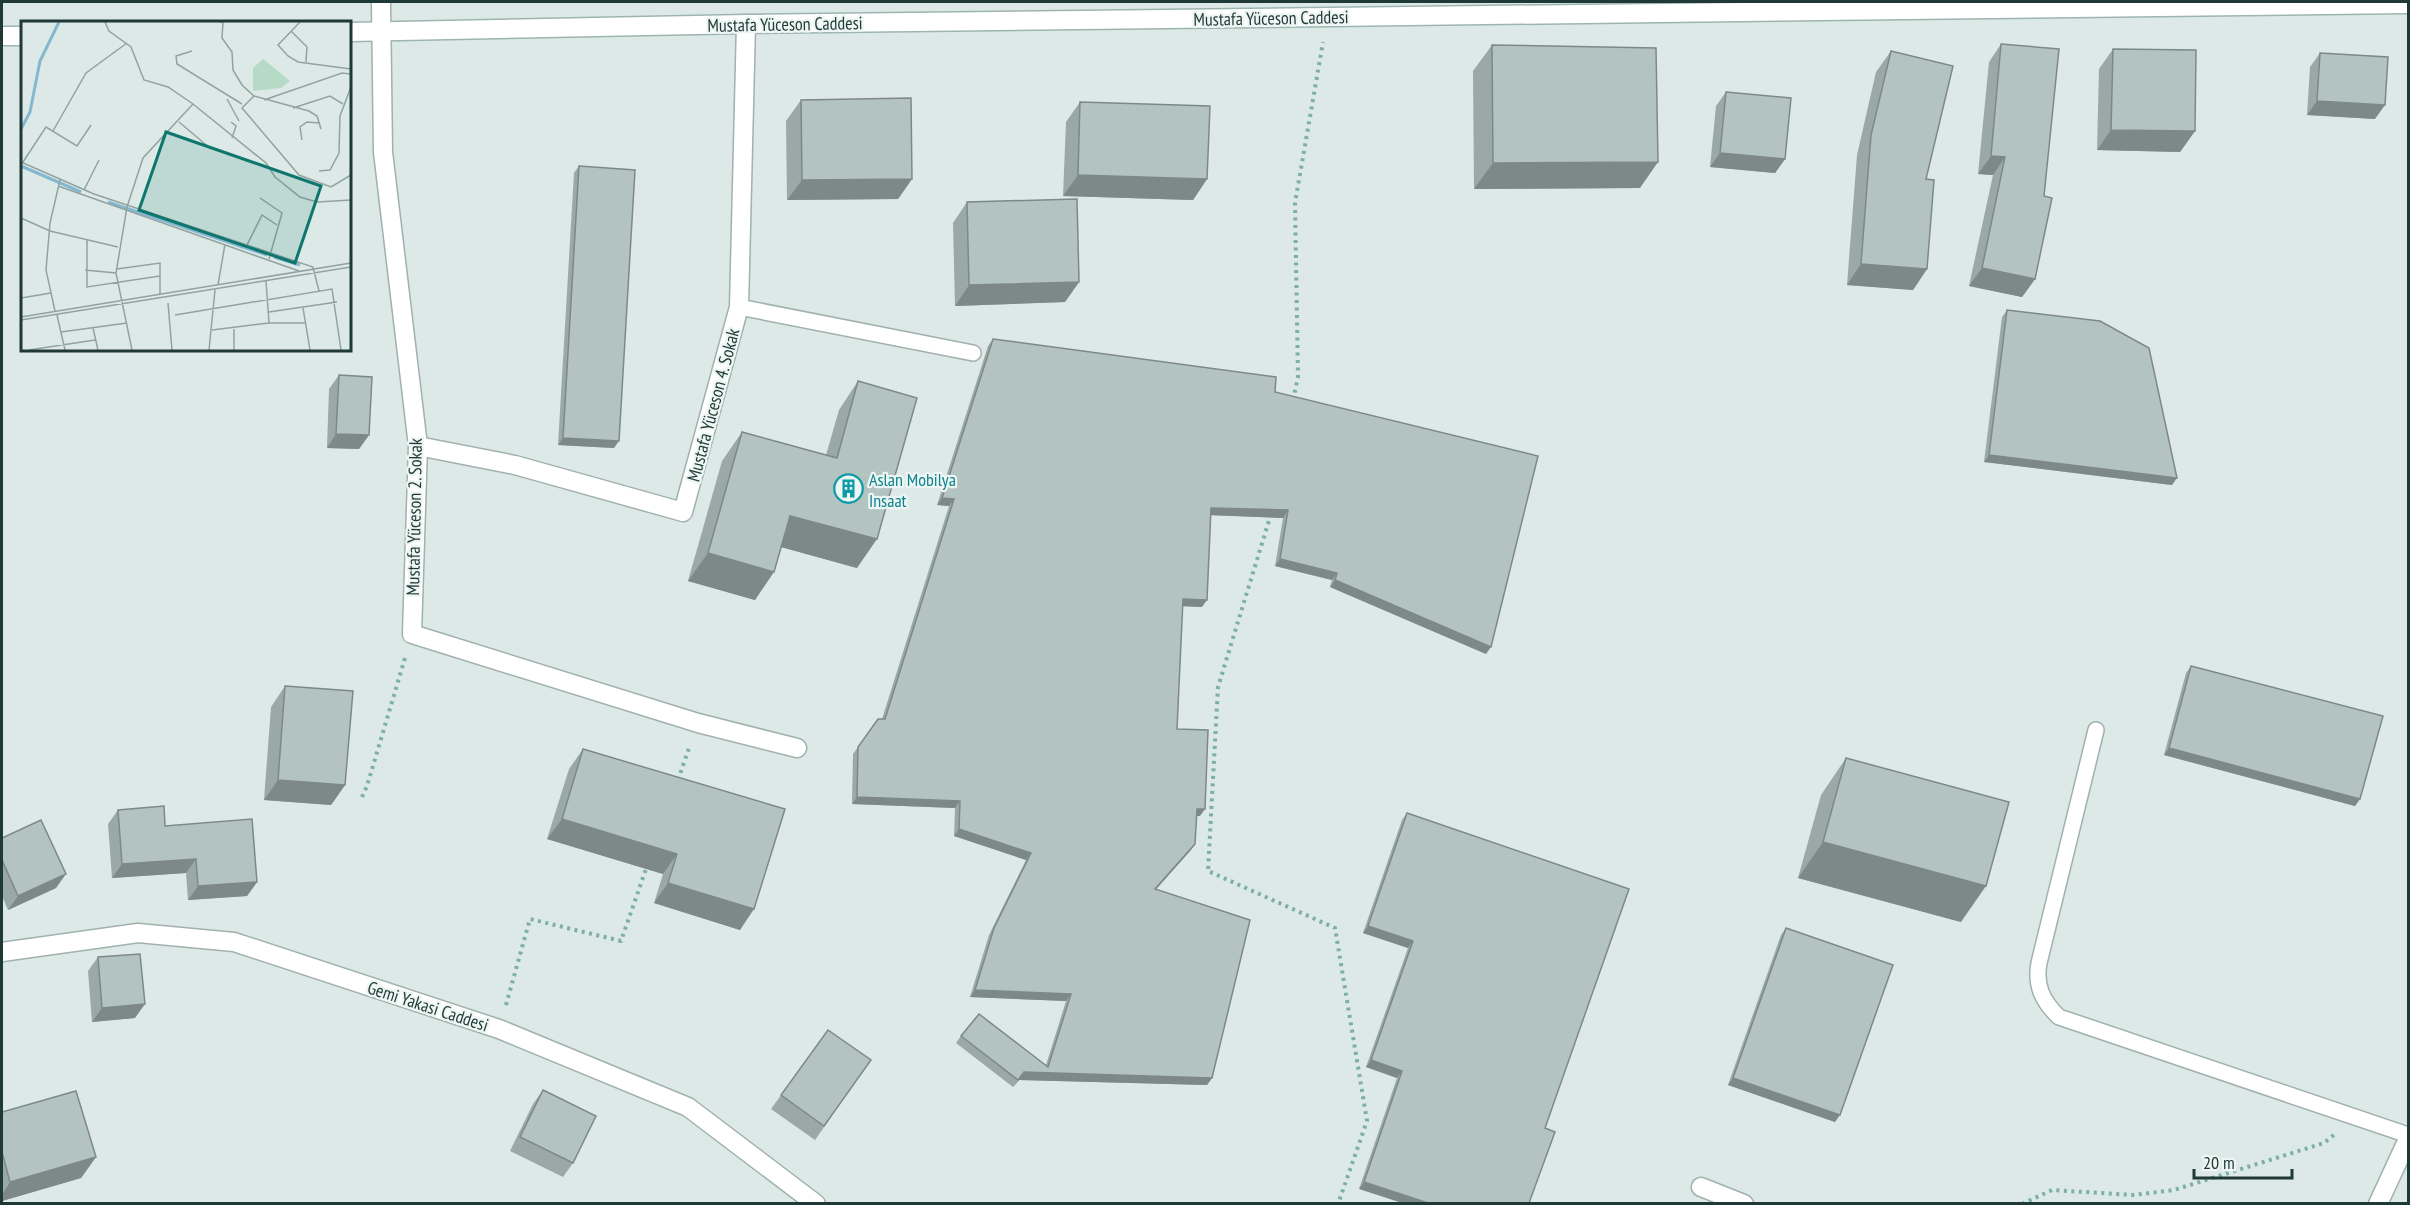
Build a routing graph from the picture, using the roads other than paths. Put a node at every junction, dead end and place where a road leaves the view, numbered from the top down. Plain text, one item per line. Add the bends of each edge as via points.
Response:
1 (381, 2) edge
2 (2409, 4) edge
3 (746, 24) junction
4 (381, 31) junction
5 (351, 32) edge
6 (2, 36) edge
7 (21, 36) edge
8 (739, 307) junction
9 (973, 353) dead end
10 (418, 446) junction
11 (2096, 730) dead end
12 (797, 748) dead end
13 (2, 952) edge
14 (2409, 1137) edge
15 (1701, 1187) dead end
16 (816, 1203) edge
17 (1744, 1203) edge
18 (2378, 1203) edge

1 - 4 street, Mustafa Yüceson 2. Sokak
2 - 3 street, Mustafa Yüceson Caddesi
3 - 4 street, Mustafa Yüceson Caddesi
3 - 8 street, Mustafa Yüceson 4. Sokak
4 - 5 street, Mustafa Yüceson Caddesi
4 - 10 street, Mustafa Yüceson 2. Sokak via 383,152
6 - 7 street
8 - 9 lane
8 - 10 street, Mustafa Yüceson 4. Sokak via 683,512 515,465
10 - 12 street, Mustafa Yüceson 2. Sokak via 412,634 698,723
11 - 14 lane via 2039,963 2042,998 2058,1017
13 - 16 street, Gemi Yakasi Caddesi via 138,933 234,942 499,1029 688,1107
14 - 18 street
15 - 17 street

